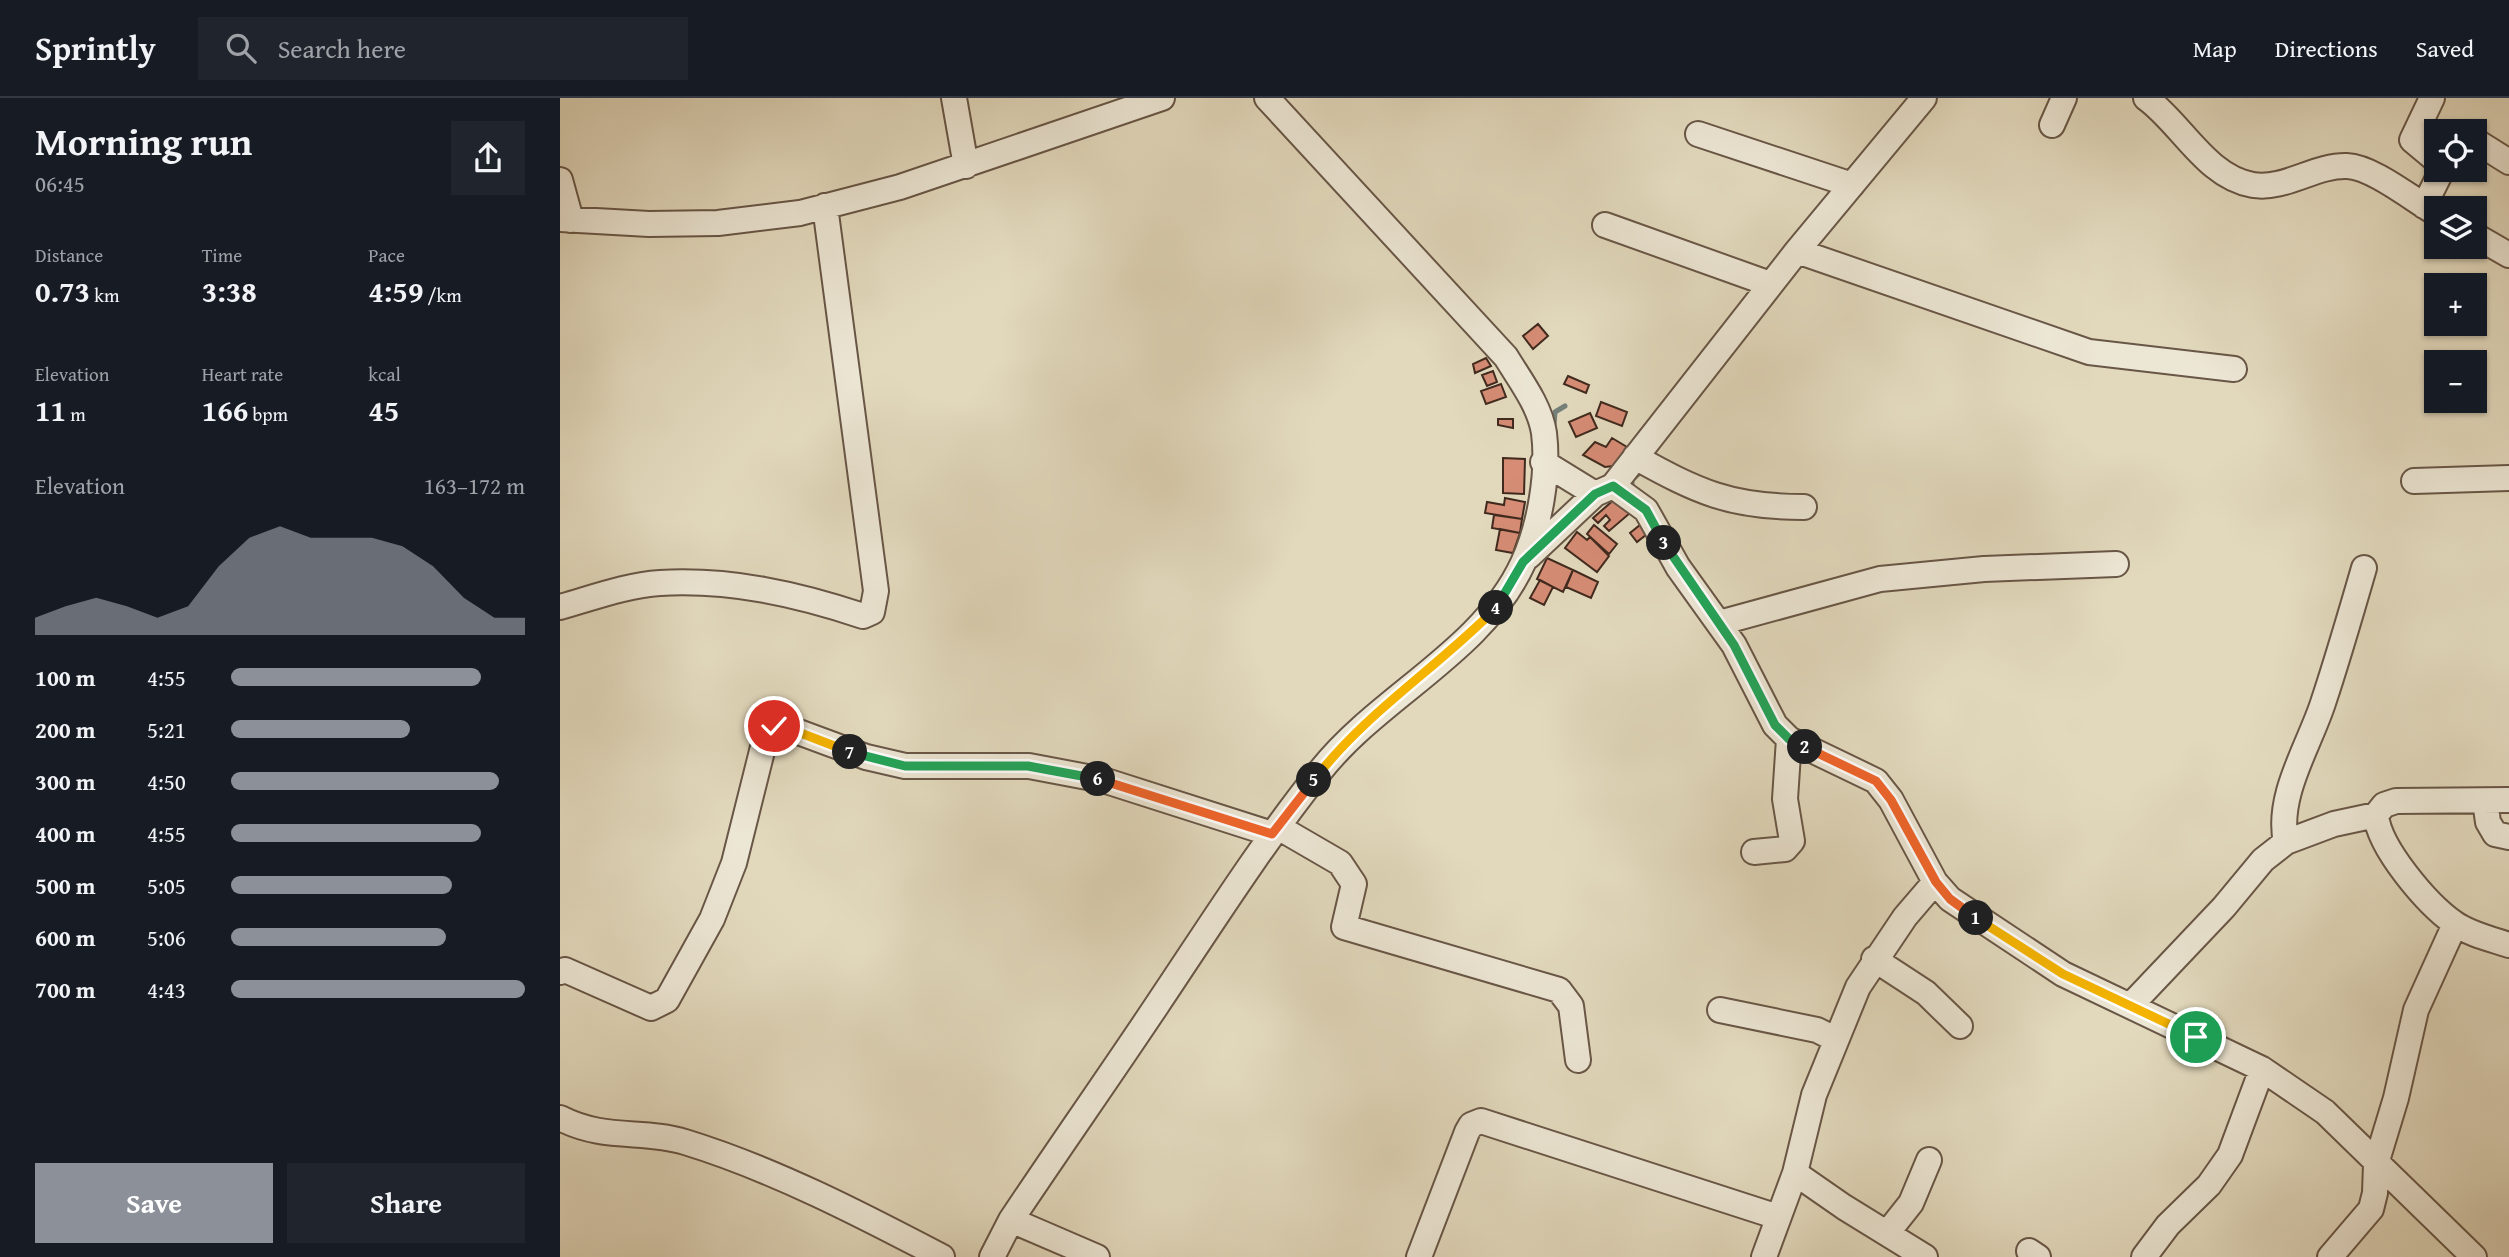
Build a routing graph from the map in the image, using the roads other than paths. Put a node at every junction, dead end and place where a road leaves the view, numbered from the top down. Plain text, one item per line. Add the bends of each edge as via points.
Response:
1 (954, 98) edge
2 (1162, 98) edge
3 (1267, 98) edge
4 (1924, 98) edge
5 (2064, 98) edge
6 (2146, 98) edge
7 (2432, 98) edge
8 (2052, 125) dead end
9 (1698, 134) dead end
10 (2487, 148) edge
11 (2424, 150) edge
12 (2509, 162) edge
13 (966, 166) junction
14 (560, 180) edge
15 (1852, 185) junction
16 (825, 206) junction
17 (2424, 206) edge
18 (566, 219) edge
19 (1605, 225) dead end
20 (2487, 242) edge
21 (1797, 251) junction
22 (2509, 255) edge
23 (1770, 284) junction
24 (2234, 369) dead end
25 (1635, 457) junction
26 (1543, 462) junction
27 (2509, 478) edge
28 (2414, 481) dead end
29 (1604, 490) junction
30 (1804, 507) dead end
31 (1523, 562) junction
32 (2116, 565) dead end
33 (2364, 568) dead end
34 (560, 607) edge
35 (1719, 623) junction
36 (1789, 739) junction
37 (2497, 800) edge
38 (2376, 815) junction
39 (1275, 831) junction
40 (2509, 838) edge
41 (2286, 842) junction
42 (1754, 852) dead end
43 (1936, 882) junction
44 (2455, 924) junction
45 (2509, 945) edge
46 (1874, 959) junction
47 (560, 972) edge
48 (2131, 1005) junction
49 (1720, 1010) dead end
50 (1960, 1026) dead end
51 (1835, 1039) junction
52 (1578, 1060) dead end
53 (2262, 1069) junction
54 (560, 1118) edge
55 (1929, 1160) dead end
56 (2376, 1164) junction
57 (1795, 1173) junction
58 (1778, 1217) junction
59 (1011, 1220) junction
60 (1888, 1231) junction
61 (942, 1257) edge
62 (992, 1257) edge
63 (1097, 1257) edge
64 (1419, 1257) edge
65 (1765, 1257) edge
66 (1926, 1257) edge
67 (2144, 1257) edge
68 (2330, 1257) edge
69 (2474, 1257) edge

1 - 13 street
2 - 13 street
3 - 26 street via 1506,357 1544,432
4 - 15 street
5 - 8 street
6 - 17 street via 2211,162 2253,185 2281,183 2347,166 2369,173
7 - 11 street via 2412,140
9 - 15 street
10 - 12 street
13 - 16 street
14 - 18 street
15 - 21 street
16 - 18 street via 718,223
16 - 34 street via 876,591 872,612 863,616 764,588 708,583 658,583
19 - 23 street
20 - 22 street
21 - 23 street
21 - 24 street via 2089,352
23 - 25 street
25 - 29 street
25 - 30 street via 1694,490 1729,501
26 - 29 street
26 - 31 street via 1537,520
27 - 28 street
29 - 31 street
29 - 35 street via 1646,510 1678,567
31 - 39 street via 1499,605 1462,643 1365,722 1322,768
32 - 35 street via 1984,569 1880,579
33 - 41 street via 2323,703 2286,802 2282,826
35 - 36 street via 1775,725
36 - 42 street via 1785,799 1792,841 1785,849
36 - 43 street via 1876,781
37 - 38 street via 2396,802 2384,805
37 - 40 street via 2488,822 2495,834
38 - 41 street
38 - 44 street via 2377,827 2394,856
39 - 47 street via 1103,780 1028,766 905,766 774,726 767,731 734,863 712,919 667,1000 651,1008 565,970
39 - 52 street via 1340,863 1354,884 1344,927 1559,990 1571,1006
39 - 59 street
41 - 48 street via 2263,860
43 - 46 street
43 - 48 street via 1950,899 2063,974
44 - 45 street
44 - 56 street via 2416,1010
46 - 50 street via 1926,993
46 - 51 street
48 - 53 street
49 - 51 street via 1817,1030
51 - 57 street via 1814,1095
53 - 56 street via 2325,1112
53 - 67 street via 2230,1154 2209,1185 2168,1225
54 - 61 street via 615,1135 682,1141 839,1203
55 - 60 street via 1911,1203
56 - 68 street via 2371,1209
56 - 69 street
57 - 58 street
57 - 60 street
58 - 64 street via 1481,1121 1467,1132
58 - 65 street
59 - 62 street
59 - 63 street
60 - 66 street

